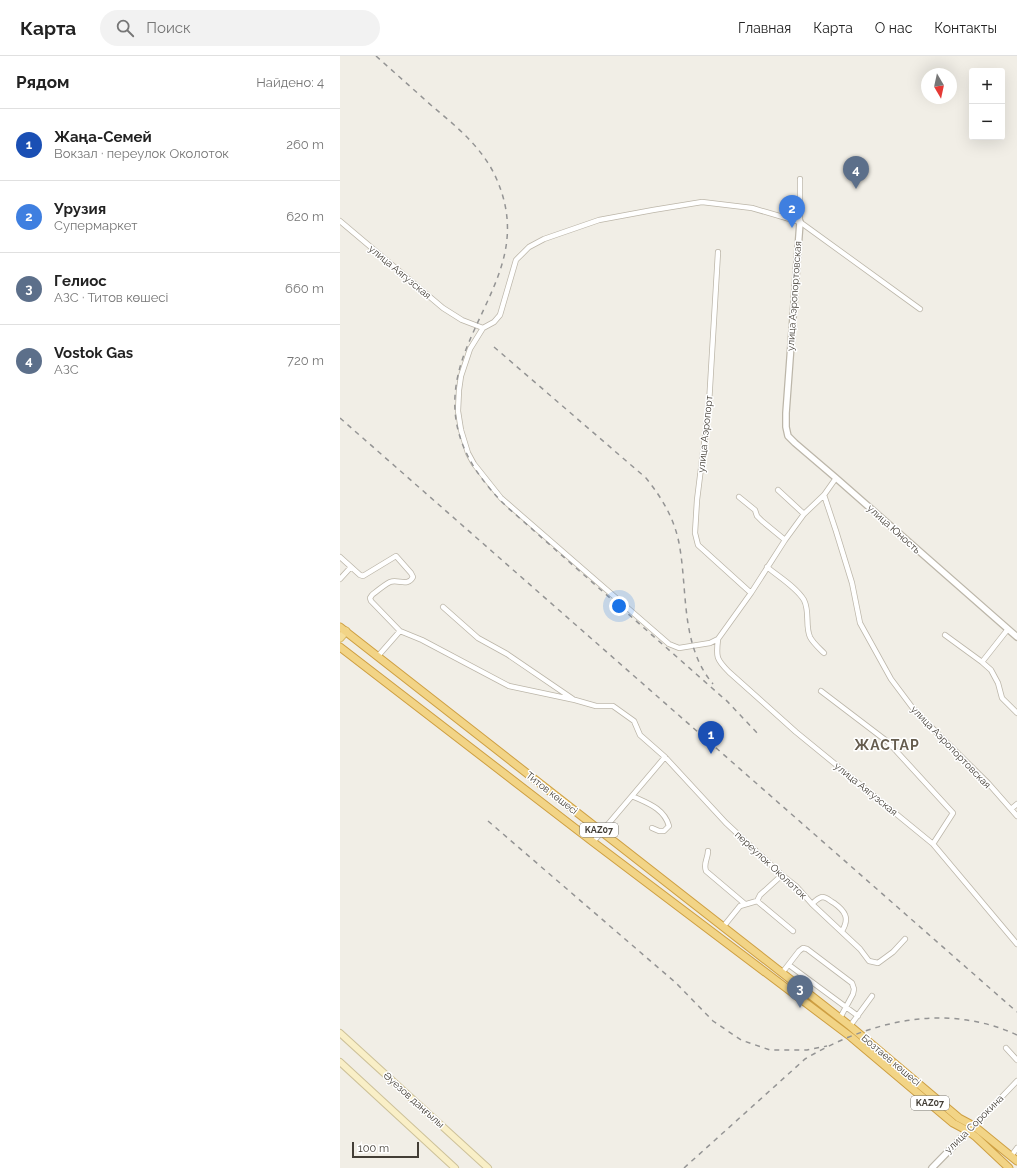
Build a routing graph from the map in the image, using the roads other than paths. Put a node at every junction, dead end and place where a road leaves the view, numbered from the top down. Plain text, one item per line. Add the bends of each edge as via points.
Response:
1 (800, 178) dead end
2 (340, 221) edge
3 (800, 222) junction
4 (718, 252) dead end
5 (920, 309) dead end
6 (484, 328) junction
7 (786, 413) joint
8 (836, 478) junction
9 (778, 490) dead end
10 (824, 495) junction
11 (739, 497) dead end
12 (804, 514) junction
13 (785, 540) junction
14 (340, 557) edge
15 (350, 567) junction
16 (767, 567) junction
17 (340, 579) edge
18 (751, 593) junction
19 (443, 606) dead end
20 (343, 629) edge
21 (1008, 629) junction
22 (400, 631) junction
23 (945, 635) dead end
24 (1017, 637) edge
25 (340, 638) edge
26 (718, 639) junction
27 (340, 647) edge
28 (824, 653) dead end
29 (378, 656) junction
30 (982, 662) junction
31 (822, 691) dead end
32 (575, 700) junction
33 (1017, 713) edge
34 (665, 757) junction
35 (632, 796) junction
36 (1017, 804) edge
37 (1011, 809) junction
38 (1017, 816) edge
39 (652, 828) dead end
40 (601, 832) junction
41 (593, 842) junction
42 (932, 844) junction
43 (708, 851) dead end
44 (782, 875) junction
45 (757, 901) junction
46 (745, 904) junction
47 (812, 904) junction
48 (723, 927) junction
49 (793, 931) dead end
50 (842, 932) junction
51 (905, 939) dead end
52 (1017, 944) edge
53 (789, 965) junction
54 (782, 973) junction
55 (872, 996) dead end
56 (819, 1002) junction
57 (845, 1007) junction
58 (814, 1009) junction
59 (858, 1016) junction
60 (840, 1018) junction
61 (850, 1026) junction
62 (859, 1032) joint
63 (340, 1033) edge
64 (851, 1037) joint
65 (1006, 1048) dead end
66 (1017, 1060) edge
67 (340, 1062) edge
68 (1017, 1081) edge
69 (971, 1128) junction
70 (1017, 1148) edge
71 (1014, 1159) edge
72 (455, 1168) edge
73 (488, 1168) edge
74 (932, 1168) edge
75 (1009, 1168) edge

1 - 3 street, улица Аэропортовская
2 - 6 street, улица Аягузская via 437,304 462,320
3 - 5 street
3 - 6 street via 752,208 702,202 592,222 529,247 516,260 500,315
3 - 7 street, улица Аэропортовская
4 - 18 street, улица Аэропорт via 708,404 695,533 698,545
6 - 26 street via 470,350 459,390 458,411 461,430 474,464 502,498 669,644 679,648 710,643
7 - 8 street, улица Юность via 788,436
8 - 10 street
8 - 21 street, улица Юность
9 - 12 street
10 - 12 street
10 - 37 street, улица Аэропортовская via 852,583 860,623 891,678 915,711
11 - 13 street
12 - 13 street
13 - 16 street
14 - 15 street
15 - 17 street
15 - 22 street via 363,576 396,556 412,573 412,580 391,581 370,598
16 - 18 street
16 - 28 street via 804,601 808,633
18 - 26 street
19 - 32 street via 478,638 507,654
20 - 25 main road
20 - 29 highway, Титов көшесі / KAZ07
21 - 24 street, улица Юность
21 - 30 street
22 - 29 street
22 - 32 street via 509,686
23 - 30 street
26 - 42 street, улица Аягузская via 717,653 720,662 729,672 796,732
27 - 41 highway, Титов көшесі / KAZ07
29 - 40 highway, Титов көшесі / KAZ07
30 - 33 street via 991,670 1002,698
31 - 42 street via 888,742 953,813
32 - 34 street, переулок Околоток via 596,706 613,706 634,721 640,735
34 - 35 street
34 - 44 street, переулок Околоток via 726,823
35 - 39 street via 657,808 669,826 664,831
35 - 40 street
36 - 37 street
37 - 38 street, улица Аэропортовская
40 - 41 street
40 - 48 highway, Титов көшесі / KAZ07
41 - 58 highway, Титов көшесі / KAZ07
42 - 52 street, улица Аягузская
43 - 46 street via 706,871
44 - 45 street
44 - 47 street, переулок Околоток
45 - 46 street
45 - 49 street
46 - 48 street via 740,906
47 - 50 street, переулок Околоток
47 - 50 street via 822,897 839,907 846,915 846,925
48 - 54 highway, Титов көшесі / KAZ07
50 - 51 street, переулок Околоток via 873,963 878,963 894,952
53 - 54 street
53 - 57 street
53 - 57 street via 799,951 807,949 852,983 854,989
54 - 56 highway, Титов көшесі / KAZ07
55 - 59 street
56 - 58 main road
56 - 60 highway, Титов көшесі / KAZ07
57 - 59 street
57 - 60 street
58 - 64 highway, Титов көшесі / KAZ07
59 - 61 street
60 - 61 highway, Титов көшесі / KAZ07
61 - 62 highway, Титов көшесі / KAZ07
62 - 69 highway, Бозтаев көшесі / KAZ07
63 - 73 main road, Әуезов даңғылы
64 - 69 highway, Бозтаев көшесі / KAZ07 via 953,1123
65 - 66 street
67 - 72 main road
68 - 69 street, улица Сорокина
69 - 71 highway, Бозтаев көшесі / KAZ07
69 - 74 street, улица Сорокина
69 - 75 highway, Бозтаев көшесі / KAZ07
70 - 71 street

